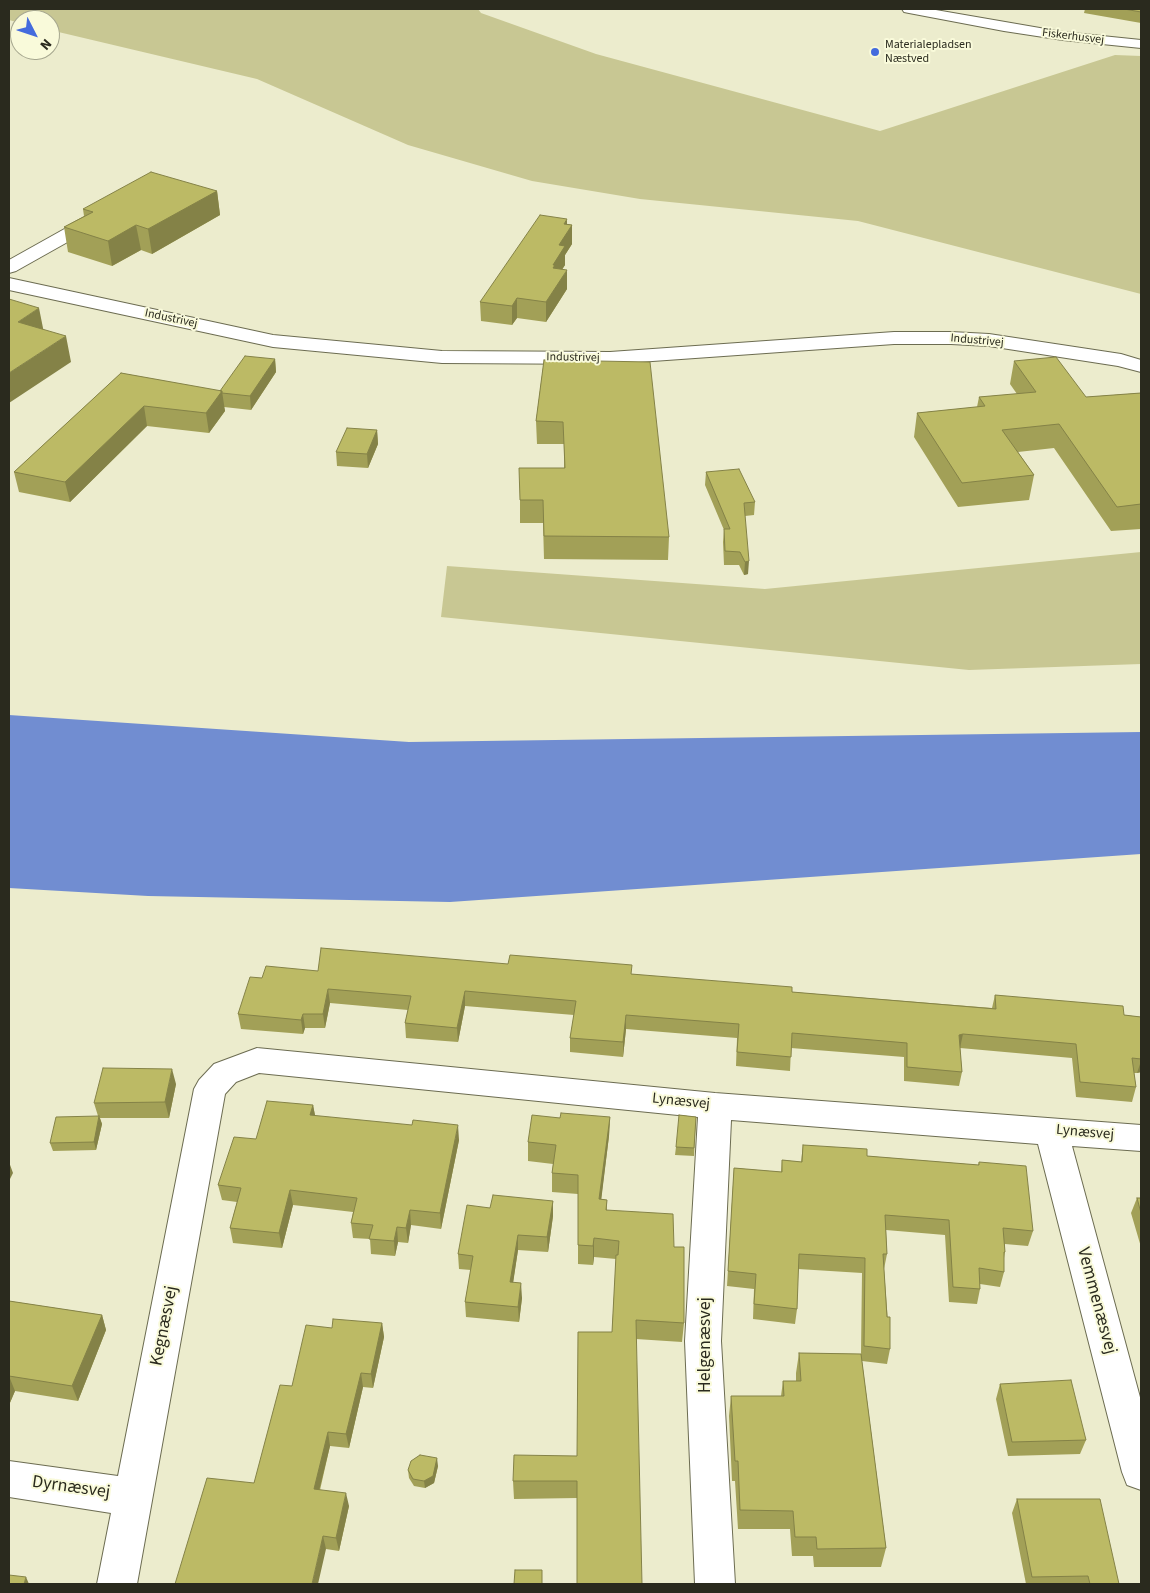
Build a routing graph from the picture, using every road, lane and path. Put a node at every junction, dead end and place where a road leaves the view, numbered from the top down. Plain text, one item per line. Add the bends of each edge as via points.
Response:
1 (909, 9) edge
2 (1016, 15) dead end
3 (1004, 27) junction
4 (1141, 44) edge
5 (110, 211) edge
6 (9, 267) edge
7 (9, 284) edge
8 (1141, 366) edge
9 (225, 1072) joint
10 (715, 1106) junction
11 (1051, 1130) junction
12 (1141, 1138) edge
13 (1141, 1472) edge
14 (9, 1479) edge
15 (132, 1497) junction
16 (117, 1584) edge
17 (715, 1584) edge

1 - 3 street, Fiskerhusvej
2 - 3 street
3 - 4 street, Fiskerhusvej
5 - 6 street
7 - 8 street, Industrivej via 273,341 442,357 610,358 894,338 943,338 988,340 1121,360
9 - 10 street, Lynæsvej via 257,1060
9 - 15 street, Kegnæsvej via 210,1089
10 - 11 street, Lynæsvej
10 - 17 street, Helgenæsvej via 703,1341
11 - 12 street, Lynæsvej
11 - 13 street, Vemmenæsvej
14 - 15 street, Dyrnæsvej
15 - 16 street, Kegnæsvej

